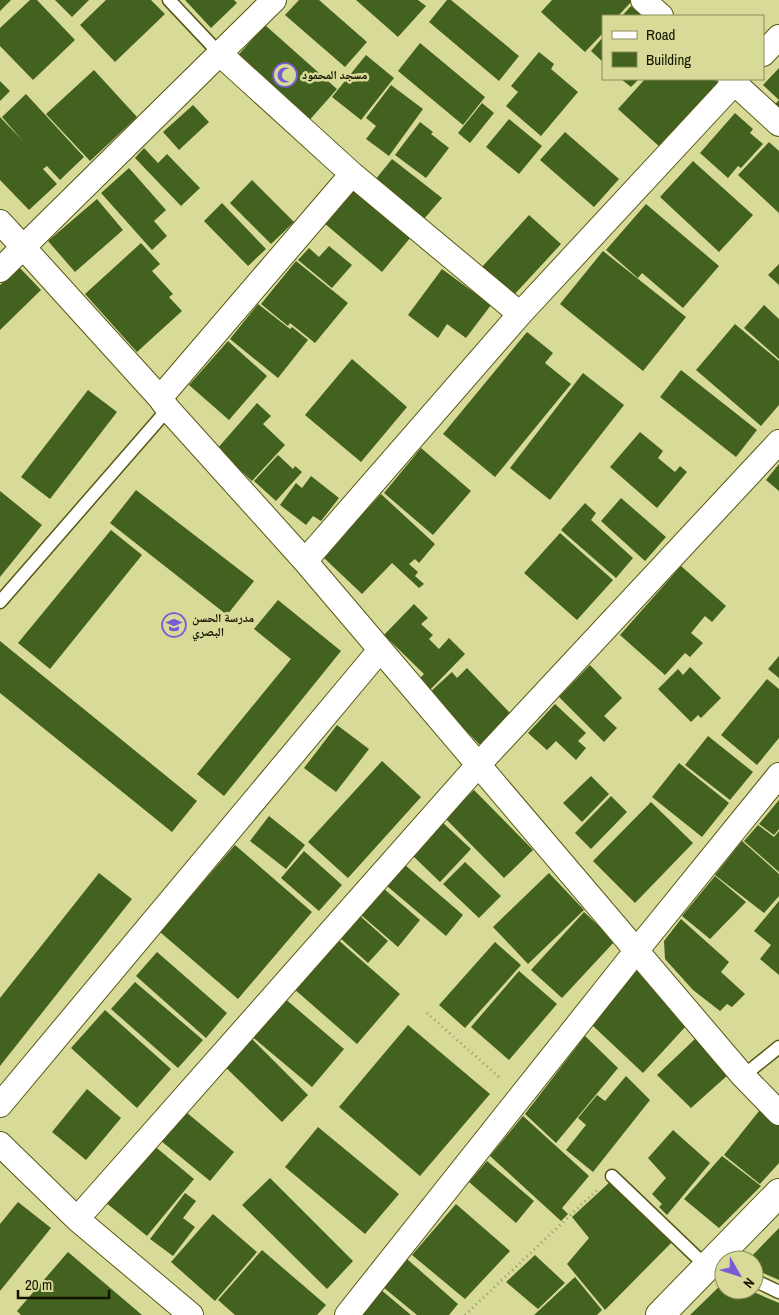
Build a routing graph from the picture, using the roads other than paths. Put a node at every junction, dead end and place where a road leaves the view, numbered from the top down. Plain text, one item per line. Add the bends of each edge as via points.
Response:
1 (169, 0) edge
2 (274, 0) edge
3 (643, 0) edge
4 (660, 15) edge
5 (779, 38) edge
6 (219, 53) junction
7 (764, 53) edge
8 (734, 80) edge
9 (779, 124) edge
10 (352, 174) junction
11 (0, 222) edge
12 (24, 247) junction
13 (0, 270) edge
14 (520, 314) junction
15 (164, 404) junction
16 (779, 442) edge
17 (304, 561) junction
18 (0, 602) edge
19 (380, 650) junction
20 (479, 764) junction
21 (779, 774) edge
22 (637, 950) junction
23 (779, 1048) edge
24 (743, 1076) junction
25 (0, 1105) edge
26 (779, 1113) edge
27 (0, 1144) edge
28 (612, 1176) road end
29 (779, 1193) edge
30 (77, 1219) junction
31 (728, 1250) edge
32 (714, 1263) edge
33 (714, 1265) edge
34 (764, 1285) edge
35 (779, 1292) edge
36 (191, 1315) edge
37 (347, 1315) edge
38 (660, 1315) edge

1 - 6 lane
2 - 6 street
3 - 4 street
5 - 7 street
6 - 10 street
6 - 12 street
8 - 9 street
8 - 14 street
10 - 14 street
10 - 15 street
11 - 12 street
12 - 13 street
12 - 15 street
14 - 17 street
15 - 17 street
15 - 18 lane
16 - 20 street
17 - 19 street
19 - 20 street
19 - 25 street
20 - 22 street
20 - 30 street
21 - 22 street
22 - 24 street
22 - 37 street
23 - 24 lane
24 - 26 street
27 - 30 street
28 - 32 lane
29 - 31 street
30 - 36 street
33 - 38 street
34 - 35 lane

